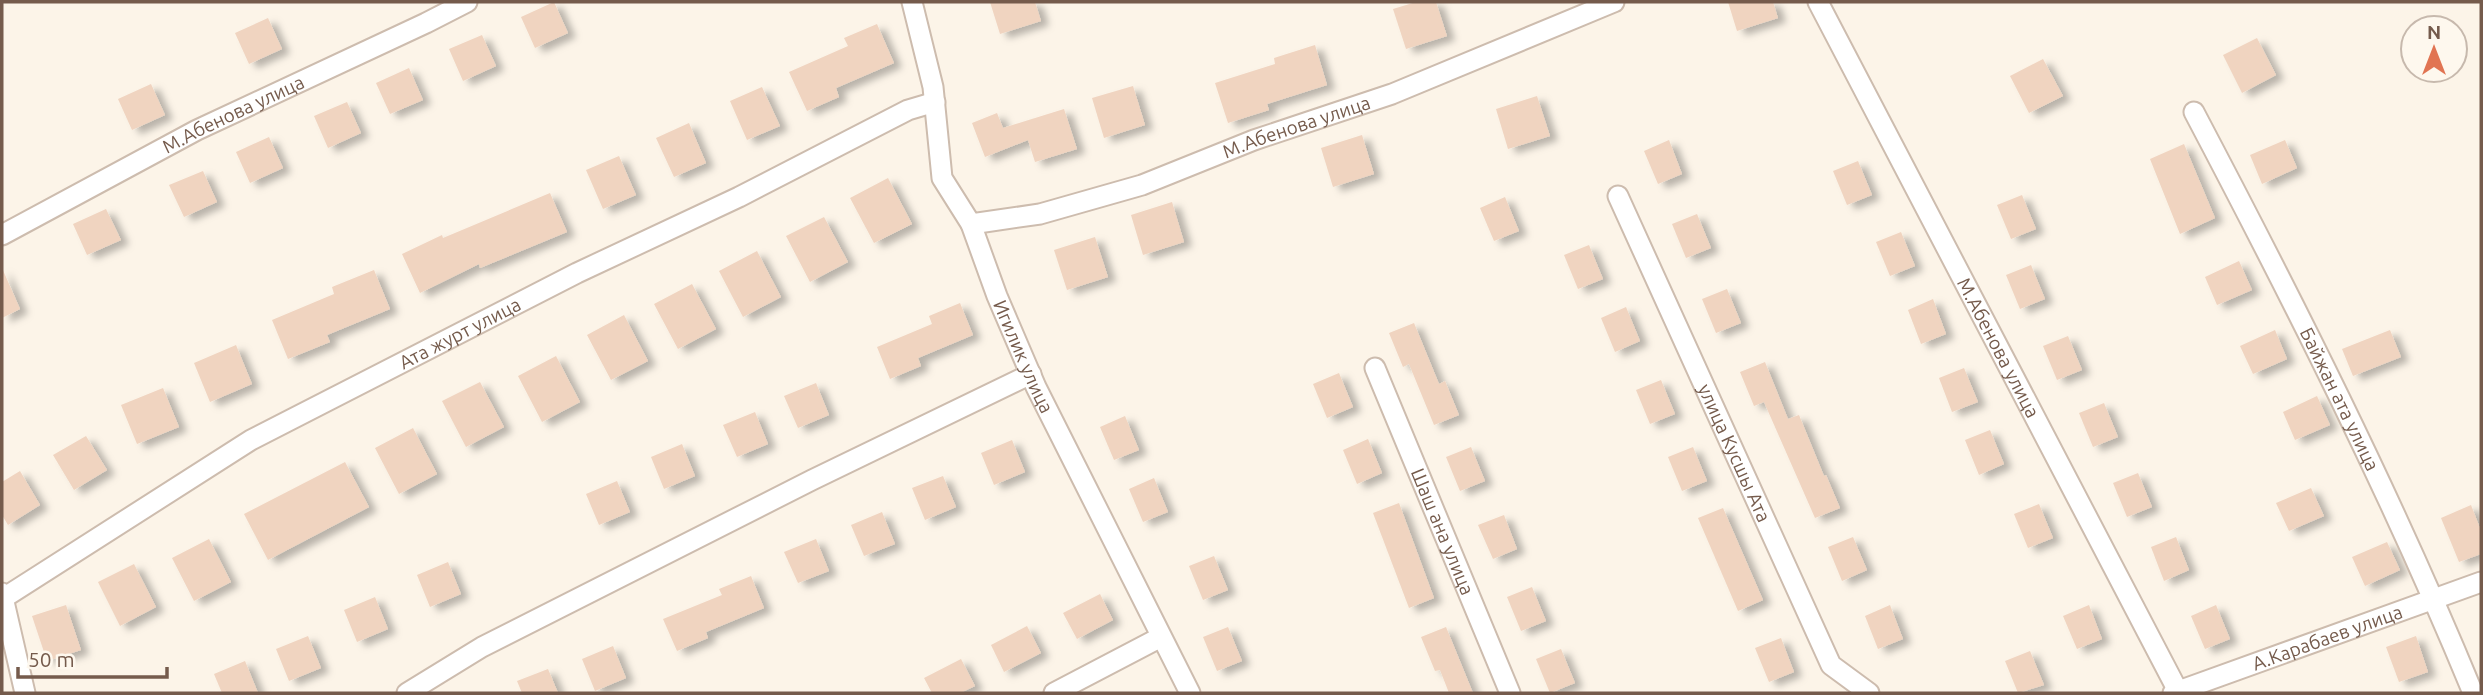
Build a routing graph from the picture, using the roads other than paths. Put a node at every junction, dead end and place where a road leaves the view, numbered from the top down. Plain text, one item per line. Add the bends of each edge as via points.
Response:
1 (467, 2) edge
2 (912, 2) edge
3 (1614, 2) edge
4 (1818, 2) edge
5 (935, 102) junction
6 (2194, 112) dead end
7 (1618, 196) dead end
8 (971, 224) junction
9 (2, 235) edge
10 (1375, 368) dead end
11 (1031, 374) junction
12 (2481, 582) edge
13 (2, 597) edge
14 (2434, 599) junction
15 (1161, 637) junction
16 (25, 693) edge
17 (407, 693) edge
18 (1054, 693) edge
19 (1190, 693) edge
20 (1510, 693) edge
21 (1869, 693) edge
22 (2177, 693) edge
23 (2473, 693) edge

1 - 9 street, М.Абенова улица via 197,130
2 - 5 street, Игилик улица
3 - 8 street, М.Абенова улица via 1392,94 1254,140 1142,185 1040,214
4 - 22 street, М.Абенова улица
5 - 8 street, Игилик улица via 942,178
5 - 13 street, Ата журт улица via 908,110 577,273 251,440
6 - 14 street, Байжан ата улица via 2342,402
7 - 21 street, улица Кусшы Ата via 1830,665
8 - 11 street, Игилик улица
10 - 20 street, Шаш ана улица
11 - 15 street, Игилик улица
11 - 17 street via 482,647
12 - 14 street, А.Карабаев улица
13 - 16 street
14 - 22 street, А.Карабаев улица
14 - 23 street, Байжан ата улица
15 - 18 street
15 - 19 street, Игилик улица

